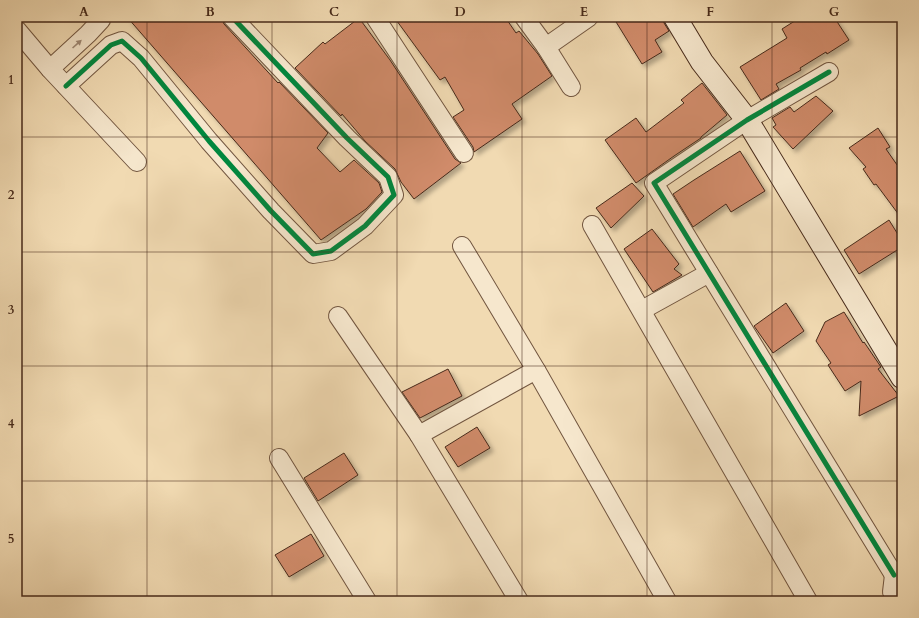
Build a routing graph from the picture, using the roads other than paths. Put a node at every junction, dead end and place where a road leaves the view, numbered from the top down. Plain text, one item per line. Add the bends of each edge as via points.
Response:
1 (101, 17) edge
2 (232, 17) edge
3 (375, 17) edge
4 (524, 17) edge
5 (589, 17) edge
6 (677, 22) edge
7 (17, 30) edge
8 (546, 47) junction
9 (50, 69) junction
10 (829, 72) dead end
11 (66, 86) junction
12 (571, 87) dead end
13 (747, 120) junction
14 (464, 153) dead end
15 (137, 162) dead end
16 (592, 225) dead end
17 (462, 246) dead end
18 (708, 273) junction
19 (642, 310) junction
20 (338, 316) dead end
21 (536, 370) junction
22 (902, 377) edge
23 (419, 435) junction
24 (279, 458) dead end
25 (898, 572) edge
26 (367, 601) edge
27 (519, 601) edge
28 (668, 601) edge
29 (808, 601) edge
30 (897, 601) edge

9 -> 1 street via 88,34
2 - 11 street via 347,138 388,177 394,195 365,226 331,251 313,254 271,211 141,58 122,41 111,45
3 - 14 street
4 - 8 street
5 - 8 street
6 - 13 street via 702,62
7 - 9 street
8 - 12 street
9 - 11 street
10 - 13 street
11 - 15 street
13 - 18 street via 654,183
13 - 22 street
16 - 19 street
17 - 21 street
18 - 19 street
18 - 25 street
19 - 29 street
20 - 23 street
21 - 23 street
21 - 28 street
23 - 27 street
24 - 26 street
25 - 30 street via 892,592

